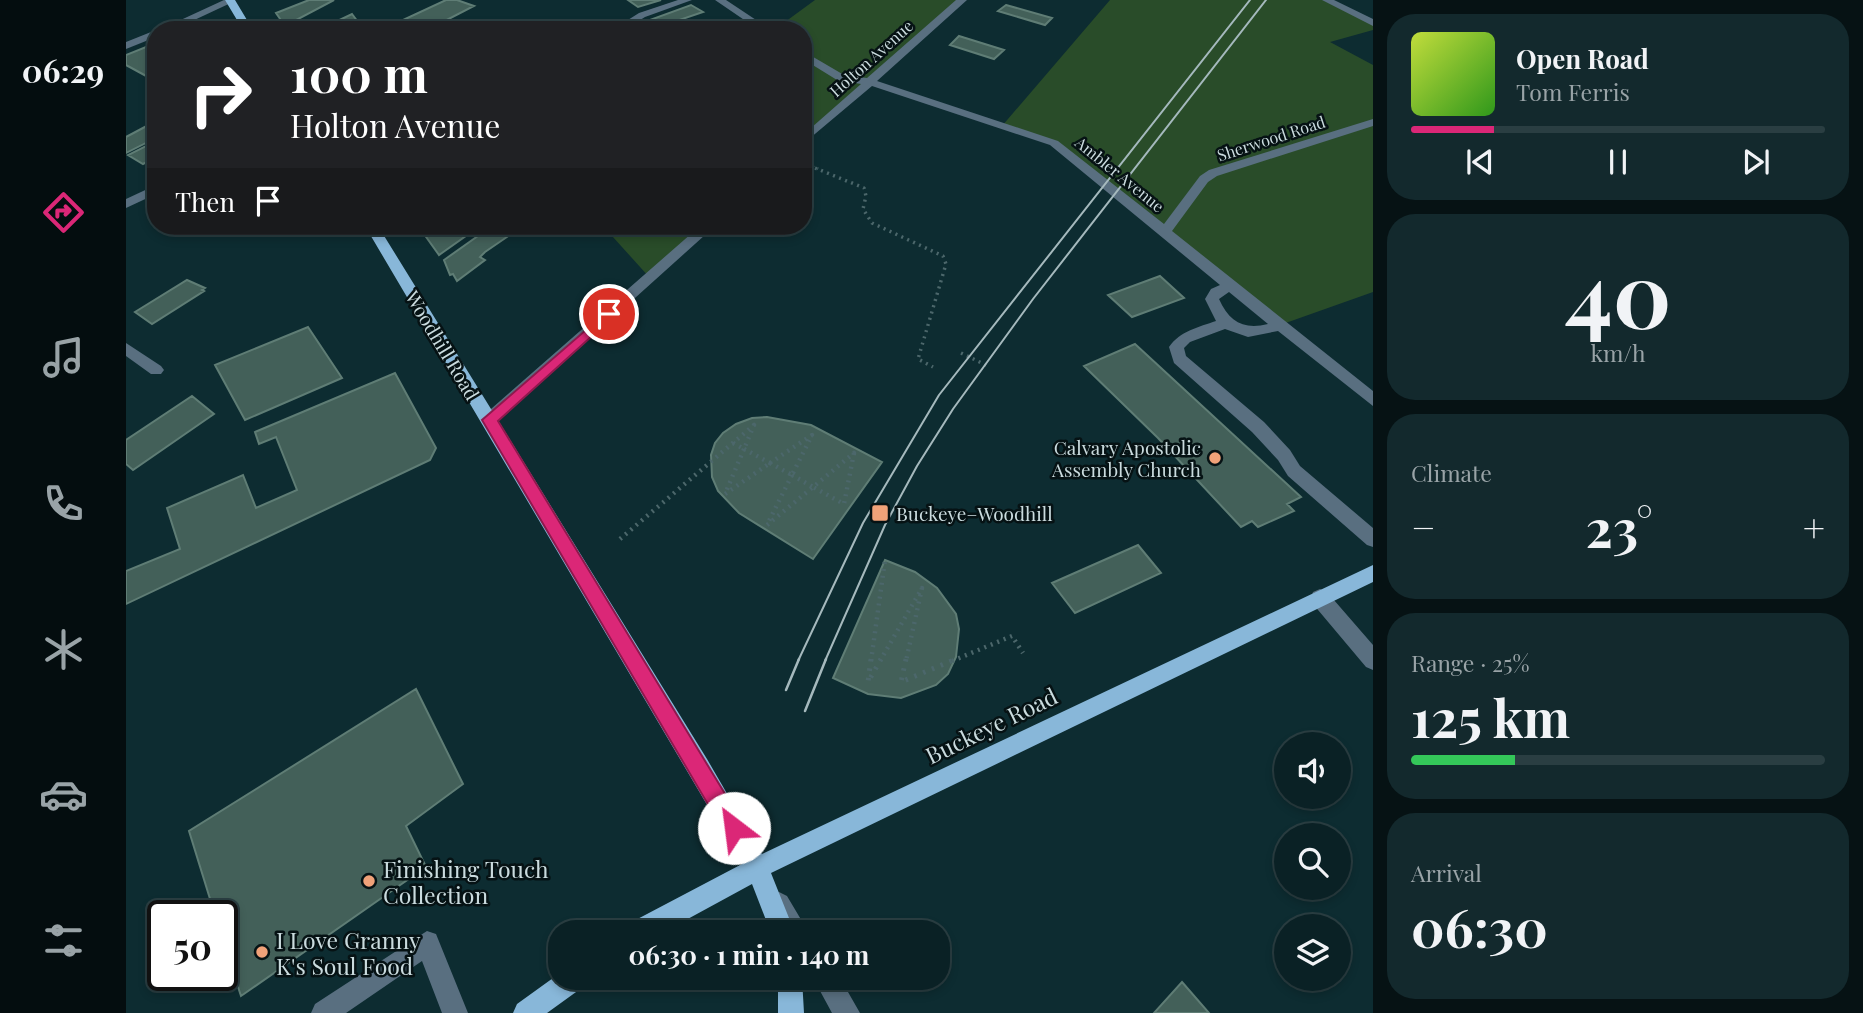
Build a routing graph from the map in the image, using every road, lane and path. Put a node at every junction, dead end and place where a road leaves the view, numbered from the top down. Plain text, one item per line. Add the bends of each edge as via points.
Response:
1 (687, 0) edge
2 (720, 0) edge
3 (962, 0) edge
4 (1327, 0) edge
5 (230, 1) edge
6 (184, 21) edge
7 (242, 21) edge
8 (632, 21) edge
9 (752, 21) edge
10 (1373, 23) edge
11 (147, 37) edge
12 (126, 46) edge
13 (812, 60) edge
14 (871, 82) junction
15 (1373, 121) edge
16 (812, 133) edge
17 (812, 166) edge
18 (147, 194) edge
19 (126, 204) edge
20 (1164, 233) junction
21 (376, 235) edge
22 (698, 235) edge
23 (1230, 286) junction
24 (1228, 322) junction
25 (1280, 326) junction
26 (126, 348) edge
27 (961, 354) dead end
28 (933, 367) dead end
29 (990, 367) dead end
30 (156, 370) dead end
31 (1369, 391) edge
32 (489, 420) junction
33 (733, 443) junction
34 (744, 449) junction
35 (770, 463) junction
36 (792, 475) junction
37 (813, 487) junction
38 (620, 539) dead end
39 (1373, 539) edge
40 (885, 560) dead end
41 (1373, 573) edge
42 (1320, 598) junction
43 (1023, 653) dead end
44 (1373, 660) edge
45 (757, 868) junction
46 (661, 920) edge
47 (778, 920) edge
48 (789, 920) edge
49 (558, 990) edge
50 (790, 990) edge
51 (833, 990) edge
52 (324, 1013) edge
53 (456, 1013) edge
54 (526, 1013) edge
55 (791, 1013) edge
56 (847, 1013) edge

1 - 8 street
2 - 9 street
3 - 14 street, Holton Avenue
4 - 10 street
5 - 6 street
5 - 7 main road
11 - 12 street
13 - 14 street, Ambler Avenue via 841,78
14 - 16 street, Holton Avenue
14 - 20 street, Ambler Avenue via 1054,144
15 - 20 street, Sherwood Road via 1213,173 1204,178
17 - 28 path via 864,188 863,209 872,223 943,256 946,264 918,359
18 - 19 street
20 - 23 street, Ambler Avenue
21 - 32 main road, Woodhill Road
22 - 32 street
23 - 24 street via 1212,299 1216,311
23 - 25 street, Ambler Avenue
24 - 25 street via 1251,334
24 - 39 street via 1185,338 1176,347 1179,359 1258,427 1294,471
25 - 31 street, Ambler Avenue
26 - 30 street
27 - 29 path
32 - 45 main road, Woodhill Road
33 - 34 path
33 - 34 path via 754,425
33 - 38 path
34 - 35 path
34 - 35 path via 725,494
35 - 36 path
35 - 36 path via 812,435
36 - 37 path
36 - 37 path via 767,524
37 - 37 path via 844,503 854,453 834,470
40 - 43 path via 868,682 922,588 901,682 1012,636
41 - 42 main road, Buckeye Road
42 - 44 street
42 - 45 main road, Buckeye Road
45 - 46 main road, Buckeye Road
45 - 47 main road
45 - 48 street, Woodhill Road
49 - 54 main road
50 - 55 main road
51 - 56 street
52 - 53 street via 428,943

